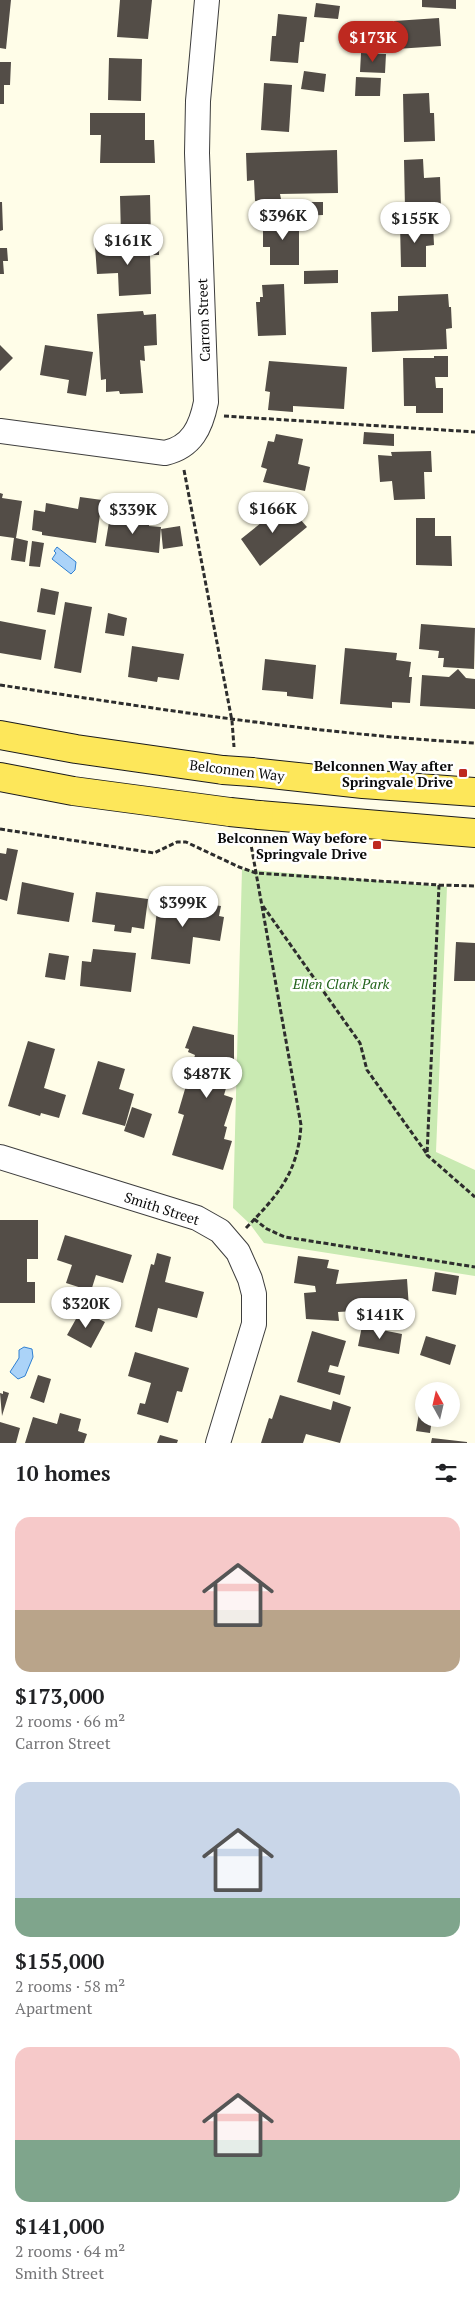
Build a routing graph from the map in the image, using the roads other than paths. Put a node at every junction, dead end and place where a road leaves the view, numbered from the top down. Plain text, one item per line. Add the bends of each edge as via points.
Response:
1 (207, 0) edge
2 (0, 431) edge
3 (0, 735) edge
4 (175, 763) junction
5 (0, 777) edge
6 (475, 792) edge
7 (171, 804) junction
8 (475, 833) edge
9 (0, 1157) edge
10 (218, 1443) edge

1 - 2 street, Carron Street via 197,144 206,402 202,421 180,450 165,453
3 - 4 main road, Belconnen Way
4 - 6 main road, Belconnen Way, bridge via 229,760 252,772
4 - 7 main road
5 - 7 main road
7 - 8 main road, bridge via 230,812 254,824
9 - 10 street, Smith Street via 197,1218 220,1231 238,1252 254,1294 254,1324

